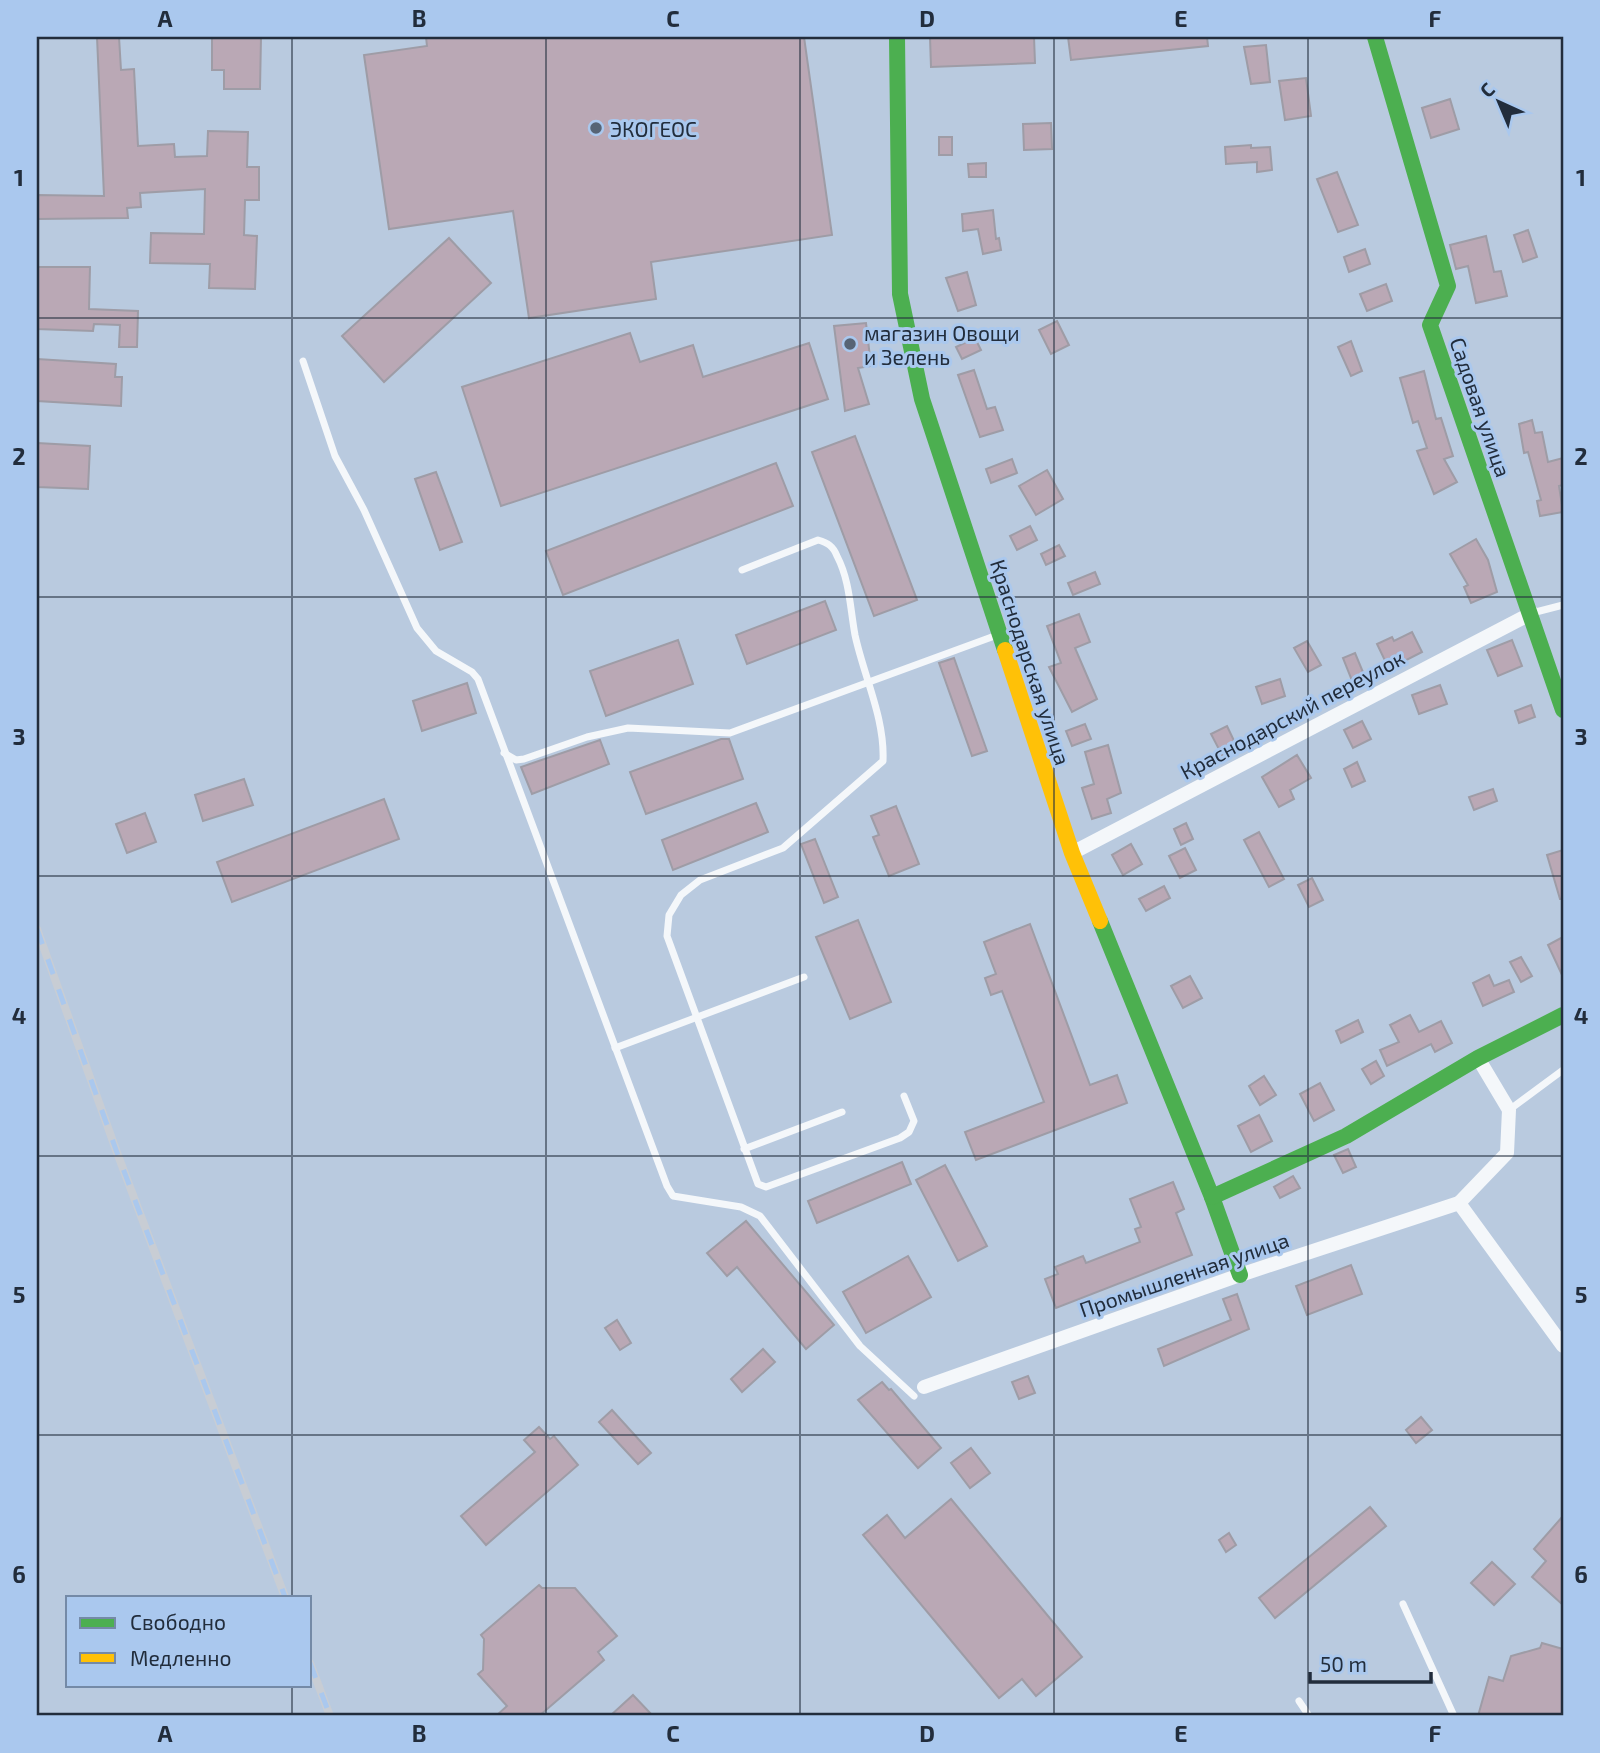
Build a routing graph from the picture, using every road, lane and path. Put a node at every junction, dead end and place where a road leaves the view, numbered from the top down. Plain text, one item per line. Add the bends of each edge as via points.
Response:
1 (897, 37) edge
2 (1375, 37) edge
3 (303, 361) dead end
4 (742, 570) dead end
5 (1563, 605) edge
6 (1532, 613) junction
7 (1000, 634) junction
8 (869, 682) junction
9 (1563, 710) edge
10 (503, 753) junction
11 (1072, 853) junction
12 (804, 977) dead end
13 (1563, 1016) edge
14 (697, 1017) junction
15 (615, 1048) junction
16 (1478, 1058) junction
17 (1563, 1070) edge
18 (904, 1096) dead end
19 (1509, 1110) junction
20 (842, 1112) dead end
21 (744, 1149) junction
22 (1212, 1197) junction
23 (1460, 1203) junction
24 (1240, 1275) junction
25 (1563, 1346) edge
26 (919, 1392) joint
27 (1403, 1604) dead end
28 (1299, 1701) dead end
29 (1309, 1716) edge
30 (1454, 1716) edge

1 - 7 street, Краснодарская улица via 900,294 922,399
2 - 6 street, Садовая улица via 1448,286 1430,325
3 - 10 lane via 335,456 417,628 436,650 478,679
4 - 8 lane via 818,540 829,543 838,556 852,604
5 - 6 lane
6 - 9 street, Садовая улица
6 - 11 street, Краснодарский переулок
7 - 8 lane
7 - 11 street, Краснодарская улица
8 - 10 lane via 730,733 628,728 524,759
8 - 14 lane via 884,742 883,761 783,848 700,880 681,895 668,915 667,936
10 - 15 lane
11 - 22 street, Краснодарская улица
12 - 14 lane
13 - 16 street
14 - 15 lane
14 - 21 lane
15 - 26 lane via 673,1196 741,1207 760,1216 860,1346
16 - 19 street
16 - 22 street via 1346,1136
17 - 19 lane
18 - 21 lane via 914,1121 900,1138 766,1186 758,1184
19 - 23 street via 1507,1153
20 - 21 lane
22 - 24 street, Краснодарская улица
23 - 24 street, Промышленная улица
23 - 25 street
24 - 26 street, Промышленная улица
27 - 30 lane
28 - 29 lane

